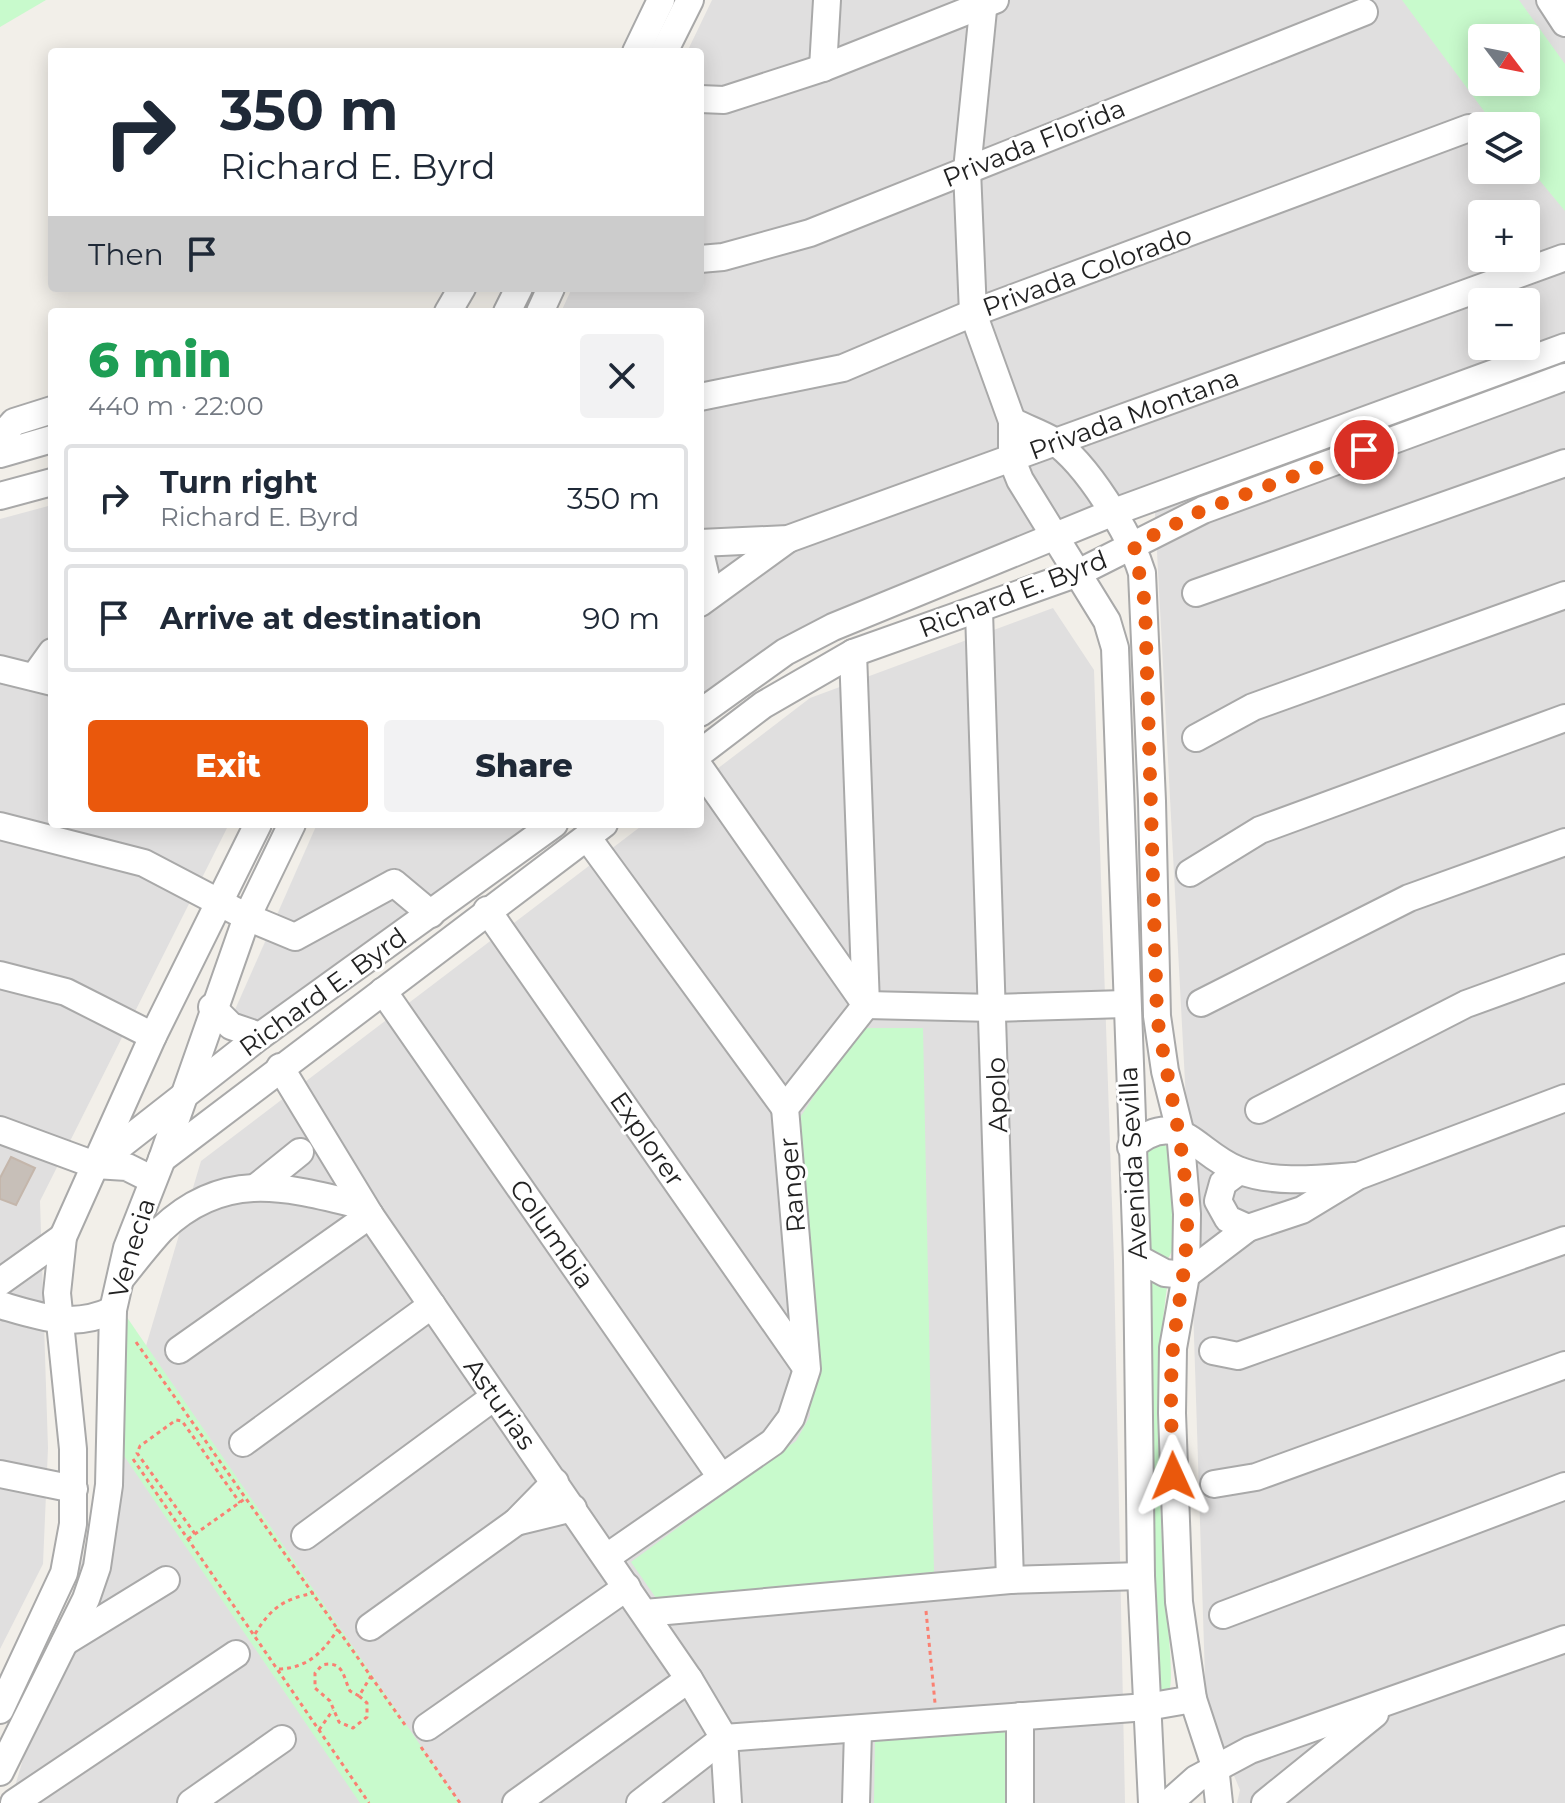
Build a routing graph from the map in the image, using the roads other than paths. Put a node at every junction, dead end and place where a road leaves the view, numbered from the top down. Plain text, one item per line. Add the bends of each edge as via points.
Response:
1 (827, 0) edge
2 (1550, 0) edge
3 (987, 2) edge
4 (672, 7) edge
5 (1364, 12) dead end
6 (1565, 23) edge
7 (639, 48) edge
8 (665, 48) edge
9 (823, 68) junction
10 (704, 99) edge
11 (1468, 128) edge
12 (967, 170) junction
13 (1563, 258) dead end
14 (704, 259) edge
15 (973, 313) junction
16 (1565, 347) edge
17 (1565, 377) edge
18 (704, 396) edge
19 (48, 411) edge
20 (1012, 421) junction
21 (0, 438) edge
22 (48, 440) edge
23 (1054, 442) junction
24 (0, 454) edge
25 (1012, 460) junction
26 (1565, 463) edge
27 (48, 483) edge
28 (0, 496) edge
29 (1114, 512) junction
30 (1057, 538) junction
31 (788, 539) junction
32 (704, 543) edge
33 (1134, 545) junction
34 (1078, 573) junction
35 (1196, 593) dead end
36 (1565, 595) edge
37 (705, 599) edge
38 (979, 611) junction
39 (853, 653) junction
40 (0, 669) edge
41 (43, 680) edge
42 (704, 710) edge
43 (1565, 718) edge
44 (1196, 738) dead end
45 (704, 750) edge
46 (704, 774) edge
47 (0, 826) edge
48 (256, 828) edge
49 (290, 828) edge
50 (549, 828) edge
51 (596, 830) edge
52 (1565, 842) edge
53 (1190, 873) dead end
54 (217, 902) junction
55 (487, 910) junction
56 (431, 914) junction
57 (247, 917) junction
58 (1565, 968) edge
59 (0, 975) edge
60 (383, 991) junction
61 (1201, 1003) dead end
62 (1125, 1004) junction
63 (866, 1005) junction
64 (212, 1007) junction
65 (994, 1008) junction
66 (153, 1036) junction
67 (260, 1036) junction
68 (280, 1067) junction
69 (181, 1098) junction
70 (1565, 1098) edge
71 (785, 1108) junction
72 (1259, 1110) dead end
73 (0, 1130) edge
74 (1180, 1131) junction
75 (1131, 1147) junction
76 (300, 1152) dead end
77 (95, 1165) junction
78 (158, 1169) junction
79 (1239, 1171) junction
80 (1358, 1176) junction
81 (259, 1185) junction
82 (367, 1210) junction
83 (1248, 1228) junction
84 (63, 1237) junction
85 (1565, 1240) edge
86 (1137, 1258) junction
87 (1186, 1275) junction
88 (0, 1282) edge
89 (118, 1282) junction
90 (0, 1305) edge
91 (432, 1305) junction
92 (113, 1310) junction
93 (58, 1322) junction
94 (179, 1350) dead end
95 (1213, 1351) dead end
96 (1565, 1365) edge
97 (807, 1369) junction
98 (494, 1397) junction
99 (243, 1443) dead end
100 (0, 1474) edge
101 (721, 1477) junction
102 (555, 1482) junction
103 (1214, 1484) dead end
104 (1565, 1486) edge
105 (74, 1489) junction
106 (573, 1508) junction
107 (516, 1522) junction
108 (305, 1536) dead end
109 (607, 1557) junction
110 (1141, 1576) junction
111 (166, 1580) dead end
112 (1010, 1580) junction
113 (627, 1587) junction
114 (645, 1613) junction
115 (1223, 1615) dead end
116 (370, 1627) dead end
117 (1565, 1639) edge
118 (65, 1642) junction
119 (236, 1654) dead end
120 (19, 1669) junction
121 (689, 1679) junction
122 (45, 1682) junction
123 (1193, 1699) junction
124 (1390, 1701) junction
125 (1147, 1707) junction
126 (0, 1710) edge
127 (1020, 1716) junction
128 (858, 1730) junction
129 (416, 1731) road end
130 (724, 1738) junction
131 (282, 1739) dead end
132 (1215, 1766) junction
133 (0, 1772) edge
134 (14, 1803) edge
135 (191, 1803) edge
136 (516, 1803) edge
137 (640, 1803) edge
138 (728, 1803) edge
139 (856, 1803) edge
140 (1020, 1803) edge
141 (1152, 1803) edge
142 (1169, 1803) edge
143 (1219, 1803) edge
144 (1265, 1803) edge

1 - 9 street
2 - 6 street
3 - 9 street
3 - 12 street
4 - 7 street
4 - 8 street
5 - 12 street, Privada Florida
9 - 10 street via 724,100
11 - 15 street, Privada Colorado
12 - 14 street, Privada Florida via 810,233
12 - 15 street
13 - 23 street, Privada Montana
15 - 18 street, Privada Colorado via 843,368
15 - 20 street
16 - 29 street, Richard E. Byrd
17 - 33 street, Richard E. Byrd via 1203,510
19 - 21 street via 14,422
20 - 23 street
20 - 25 street
22 - 24 street
23 - 25 street, Privada Montana
23 - 29 street, Avenida Sevilla
25 - 30 street, Avenida Sevilla
25 - 31 street, Privada Montana
26 - 35 street
27 - 28 street
29 - 30 street, Richard E. Byrd
29 - 33 street, Avenida Sevilla
30 - 34 street, Avenida Sevilla
30 - 42 street, Richard E. Byrd via 833,627 785,652
31 - 32 street, Privada Montana
31 - 37 street
33 - 34 street, Richard E. Byrd
33 - 74 street, Avenida Sevilla via 1145,604 1157,1016
34 - 38 street, Richard E. Byrd
34 - 62 street, Avenida Sevilla via 1107,621 1115,648
36 - 44 street via 1253,707
38 - 39 street, Richard E. Byrd
38 - 65 street, Apolo
39 - 45 street, Richard E. Byrd via 763,705
39 - 63 street
40 - 41 street
43 - 53 street via 1260,830
46 - 63 street
47 - 54 street via 144,863
48 - 54 street
49 - 57 street, Venecia
50 - 56 street, Richard E. Byrd
51 - 55 street, Richard E. Byrd
51 - 71 street
52 - 61 street via 1409,898
54 - 57 street
54 - 66 street
55 - 60 street, Richard E. Byrd
55 - 97 street, Explorer
56 - 57 street via 394,883 295,937
56 - 67 street, Richard E. Byrd
57 - 64 street, Venecia
58 - 72 street via 1466,1004
59 - 66 street via 66,992
60 - 68 street, Richard E. Byrd
60 - 101 street, Columbia
62 - 65 street
62 - 75 street, Avenida Sevilla
63 - 65 street
63 - 71 street, Ranger
64 - 67 street via 231,1026
64 - 69 street, Venecia
65 - 112 street, Apolo
66 - 77 street
67 - 69 street, Richard E. Byrd
68 - 78 street, Richard E. Byrd
68 - 82 street, Asturias
69 - 77 street, Richard E. Byrd
69 - 78 street, Venecia
70 - 80 street
71 - 97 street, Ranger
73 - 77 street
74 - 75 street via 1153,1132
74 - 79 street
74 - 87 street, Avenida Sevilla
75 - 86 street, Avenida Sevilla
76 - 81 street
77 - 78 street
77 - 84 street
78 - 89 street, Venecia
79 - 80 street via 1302,1180
79 - 83 street via 1223,1183 1218,1201 1228,1219
80 - 83 street via 1302,1210
81 - 82 street
81 - 89 street via 218,1194 189,1209 162,1229
82 - 91 street, Asturias
82 - 94 street
83 - 87 street
84 - 88 street
84 - 93 street
85 - 95 street via 1238,1356
86 - 87 street via 1165,1273
86 - 110 street, Avenida Sevilla
87 - 123 street, Avenida Sevilla via 1173,1348 1172,1413 1179,1602
89 - 92 street, Venecia
90 - 93 street
91 - 98 street, Asturias
91 - 99 street
92 - 93 street
92 - 118 street, Venecia via 106,1516 97,1567
93 - 105 street
96 - 103 street via 1256,1477
97 - 101 street, Ranger via 782,1433
98 - 102 street, Asturias
98 - 108 street
100 - 105 street
101 - 109 street, Ranger
102 - 106 street, Asturias
102 - 107 street
104 - 115 street
105 - 120 street via 64,1573
106 - 107 street
106 - 109 street, Asturias
107 - 116 street
109 - 113 street, Asturias
110 - 112 street
110 - 125 street, Avenida Sevilla
111 - 118 street
112 - 114 street
113 - 114 street, Asturias
113 - 129 street
114 - 121 street, Asturias
117 - 124 street
118 - 122 street, Venecia
119 - 134 street
120 - 122 street
120 - 126 street
121 - 130 street, Asturias
121 - 136 street
122 - 133 street, Venecia
123 - 125 street
123 - 132 street, Avenida Sevilla
124 - 132 street
124 - 144 street
125 - 127 street
125 - 141 street, Avenida Sevilla
127 - 128 street
127 - 140 street
128 - 130 street
128 - 139 street
130 - 137 street
130 - 138 street
131 - 135 street
132 - 142 street
132 - 143 street, Avenida Sevilla

